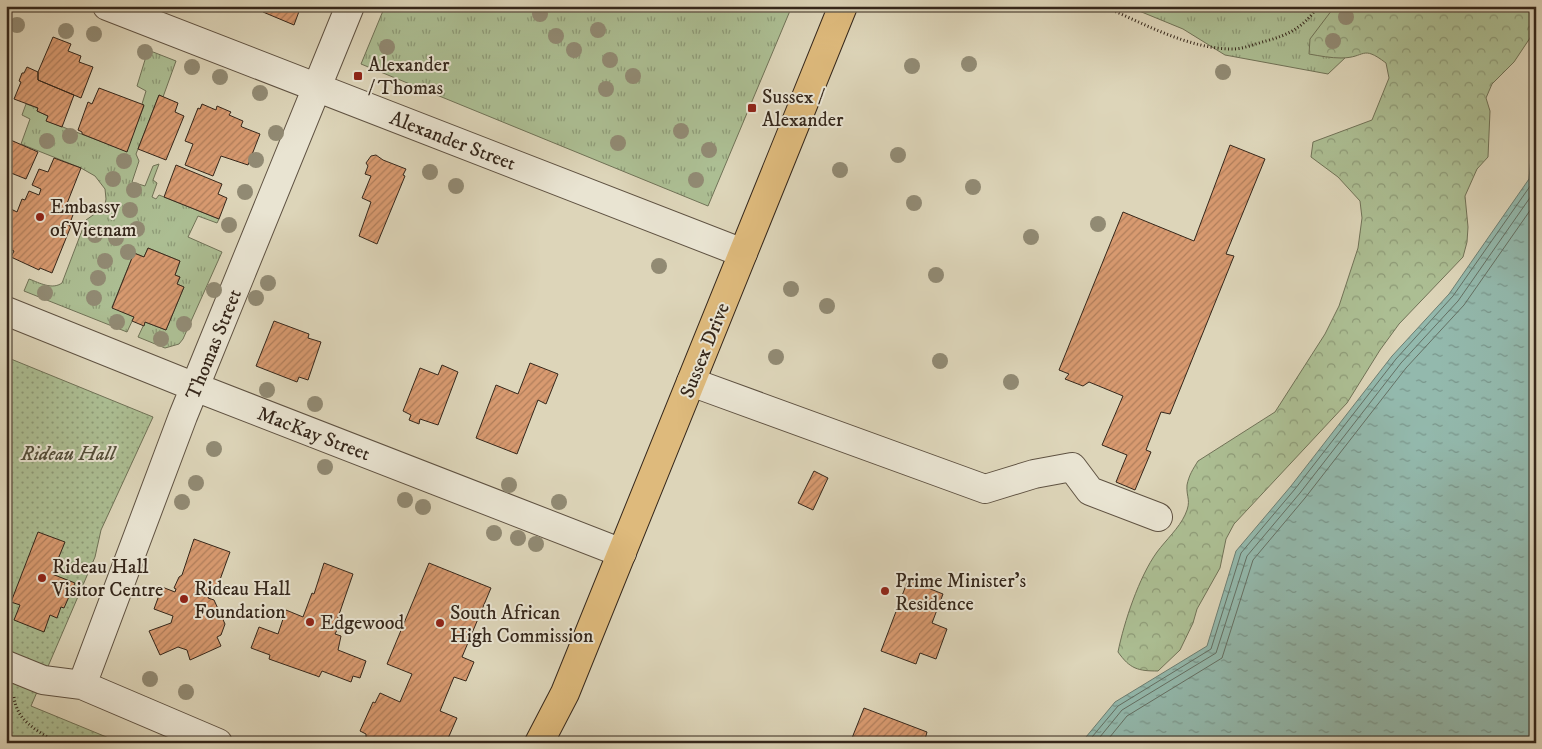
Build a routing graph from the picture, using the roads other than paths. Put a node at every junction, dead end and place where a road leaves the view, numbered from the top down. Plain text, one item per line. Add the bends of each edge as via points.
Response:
1 (107, 6) edge
2 (350, 6) edge
3 (843, 6) edge
4 (317, 88) junction
5 (743, 253) junction
6 (6, 311) edge
7 (691, 382) junction
8 (195, 387) junction
9 (1158, 517) dead end
10 (622, 553) junction
11 (8, 665) edge
12 (82, 685) junction
13 (565, 693) junction
14 (218, 743) edge
15 (539, 743) edge
16 (555, 743) edge

1 - 4 street, Alexander Street
2 - 4 street, Thomas Street
3 - 5 main road, Sussex Drive
4 - 5 street, Alexander Street
4 - 8 street, Thomas Street
5 - 7 main road, Sussex Drive
6 - 8 street, MacKay Street
7 - 9 street via 985,489 1034,474 1072,467 1090,491
7 - 10 main road, Sussex Drive
8 - 10 street, MacKay Street
8 - 12 street, Thomas Street
10 - 13 main road, Sussex Drive
11 - 12 street via 43,680
12 - 14 street
13 - 15 main road, Sussex Drive
13 - 16 main road, Sussex Drive

